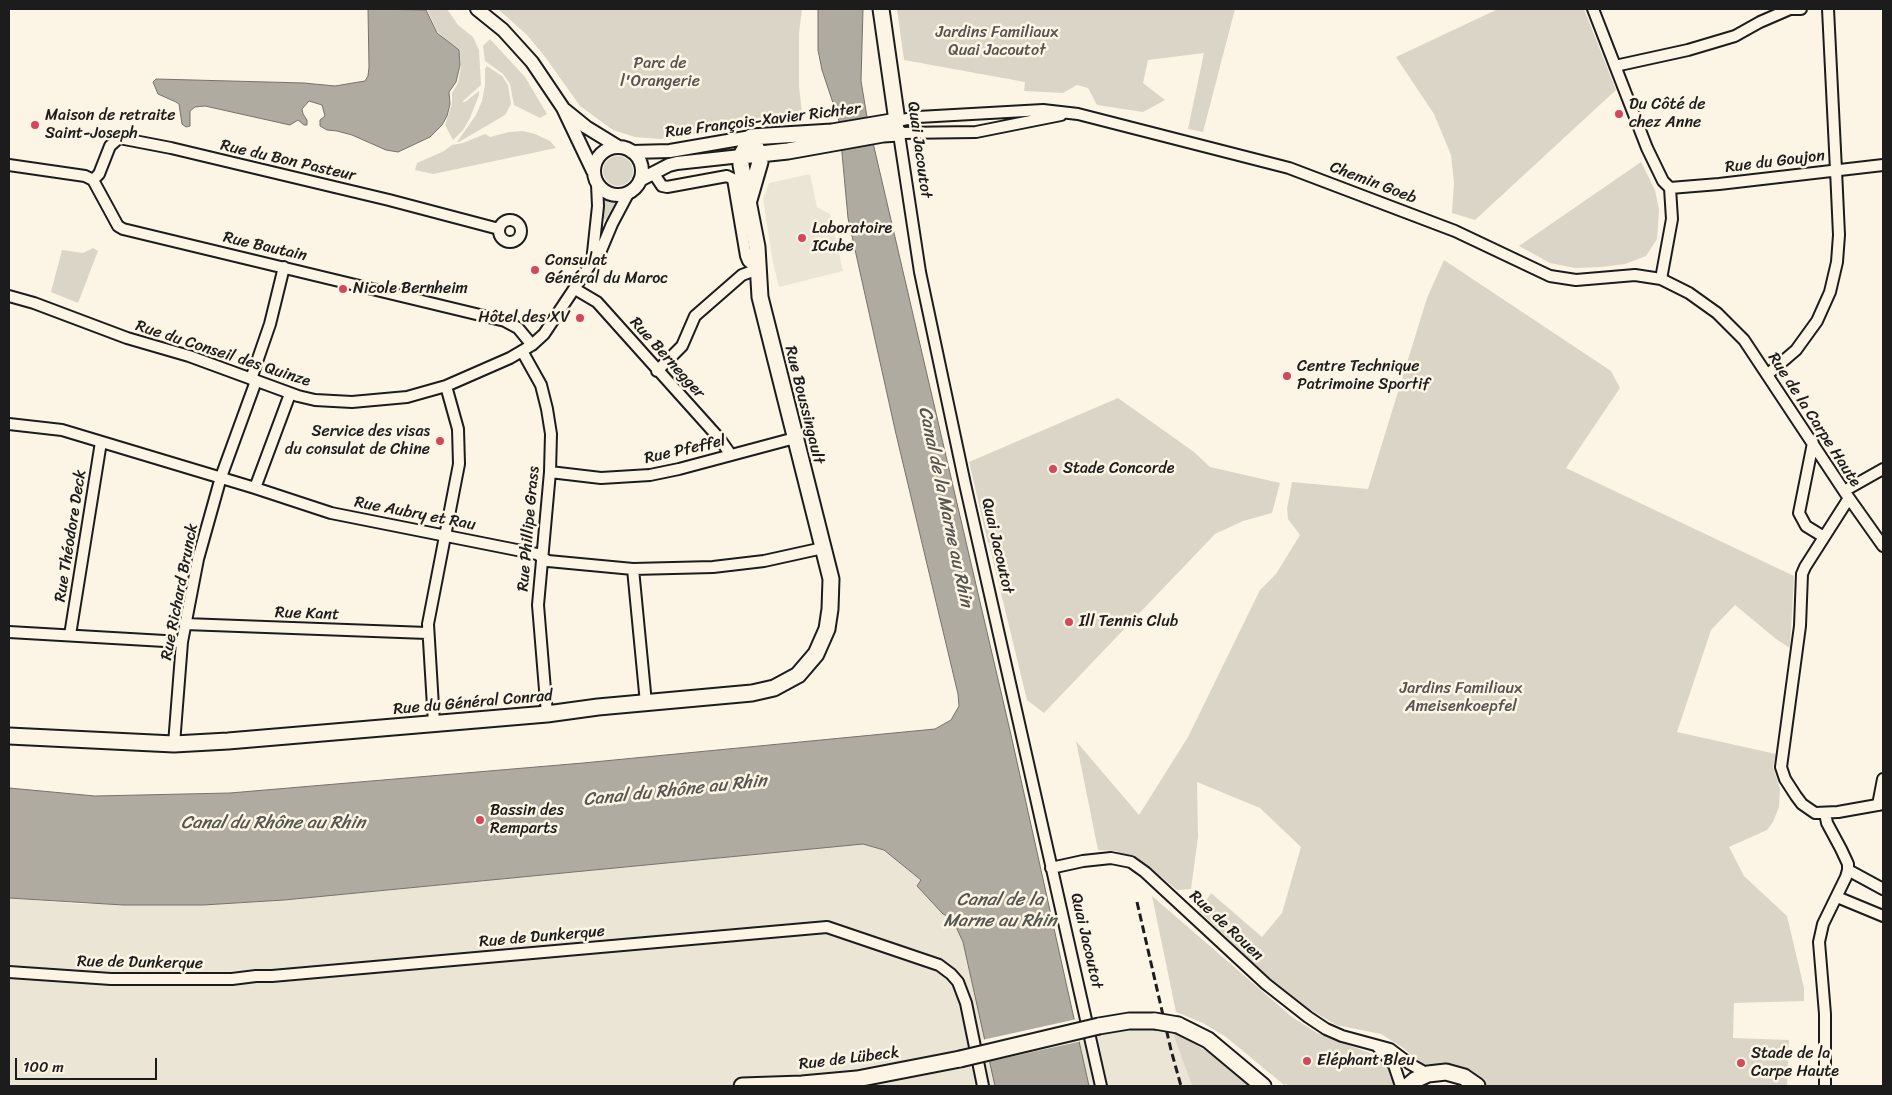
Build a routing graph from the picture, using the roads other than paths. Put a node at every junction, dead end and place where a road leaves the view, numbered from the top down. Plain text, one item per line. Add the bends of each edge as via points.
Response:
1 (477, 9) edge
2 (881, 9) edge
3 (1593, 9) edge
4 (1801, 9) edge
5 (1828, 9) edge
6 (1615, 66) junction
7 (564, 108) junction
8 (1070, 113) junction
9 (898, 127) junction
10 (752, 137) junction
11 (833, 137) junction
12 (617, 146) junction
13 (788, 151) junction
14 (632, 152) junction
15 (759, 154) junction
16 (741, 156) junction
17 (9, 165) edge
18 (1883, 165) edge
19 (1836, 170) junction
20 (654, 174) junction
21 (595, 177) junction
22 (93, 180) junction
23 (640, 180) junction
24 (755, 180) junction
25 (1670, 188) junction
26 (629, 192) junction
27 (749, 201) junction
28 (499, 229) dead end
29 (592, 262) junction
30 (284, 267) junction
31 (758, 269) junction
32 (1661, 279) junction
33 (575, 289) junction
34 (9, 296) edge
35 (532, 345) junction
36 (522, 351) junction
37 (657, 371) junction
38 (1768, 374) junction
39 (254, 380) junction
40 (446, 386) junction
41 (290, 394) junction
42 (9, 424) edge
43 (794, 438) junction
44 (101, 442) junction
45 (1812, 443) junction
46 (731, 455) junction
47 (1883, 469) edge
48 (550, 472) junction
49 (221, 477) junction
50 (255, 488) junction
51 (1846, 494) junction
52 (446, 535) junction
53 (1824, 537) junction
54 (1883, 546) edge
55 (823, 548) junction
56 (542, 557) junction
57 (633, 569) junction
58 (186, 624) junction
59 (9, 632) edge
60 (427, 633) junction
61 (70, 635) junction
62 (182, 642) junction
63 (646, 703) junction
64 (547, 714) junction
65 (434, 723) junction
66 (9, 736) edge
67 (174, 744) junction
68 (1883, 779) edge
69 (1881, 804) edge
70 (1825, 814) junction
71 (1051, 868) junction
72 (1848, 870) junction
73 (1883, 889) edge
74 (1837, 897) junction
75 (1883, 916) edge
76 (9, 972) edge
77 (1374, 1043) junction
78 (1428, 1074) junction
79 (742, 1086) edge
80 (983, 1086) edge
81 (1101, 1086) edge
82 (1264, 1086) edge
83 (1401, 1086) edge
84 (1408, 1086) edge
85 (1477, 1086) edge
86 (1825, 1086) edge

1 - 7 street via 503,30 532,62
2 - 9 main road, Quai Jacoutot
3 - 6 street
4 - 6 street via 1790,9 1735,36
5 - 19 street
6 - 25 street via 1647,148 1663,181
7 - 12 street via 586,127
7 - 21 street
8 - 9 street, Chemin Goeb via 976,132
8 - 9 street, Chemin Goeb via 1043,110 918,118
8 - 32 street, Chemin Goeb via 1289,168 1455,231 1550,276 1576,280 1635,275
9 - 11 main road, Rue François-Xavier Richter
9 - 71 street, Quai Jacoutot via 920,272
10 - 11 main road, Rue François-Xavier Richter
10 - 14 street, Rue François-Xavier Richter via 670,151
10 - 15 main road
10 - 16 main road
11 - 13 main road, Rue François-Xavier Richter
12 - 14 street
12 - 21 street via 607,149 597,158
13 - 15 main road, Rue François-Xavier Richter
13 - 24 main road, Rue Boussingault
14 - 23 street via 642,170
15 - 16 main road, Rue François-Xavier Richter
15 - 24 main road, Rue Boussingault
16 - 20 street, Rue François-Xavier Richter via 677,163
16 - 27 main road, Rue Boussingault
17 - 22 street via 85,176
18 - 19 street, Rue du Goujon
19 - 25 street, Rue du Goujon
19 - 38 street via 1838,251 1830,292 1809,333 1789,357
20 - 23 street, Rue François-Xavier Richter
20 - 31 street via 662,186 667,187 727,176 733,179 746,256
21 - 26 street via 604,191 616,195
21 - 29 street, Rue du Conseil des Quinze via 598,206
22 - 28 street, Rue du Bon Pasteur via 100,174 110,146 119,138 389,200
22 - 30 street, Rue Bautain via 122,229
23 - 26 street
24 - 27 main road, Rue Boussingault
25 - 32 street via 1672,219
26 - 29 street, Rue du Conseil des Quinze via 599,255
27 - 31 main road, Rue Boussingault
29 - 33 street, Rue du Conseil des Quinze
30 - 35 street, Rue Bautain via 505,321 518,328
30 - 39 street, Rue Richard Brunck
31 - 37 street via 742,275 695,316 682,346
31 - 43 main road, Rue Boussingault via 763,312
32 - 38 street, Rue de la Carpe Haute via 1696,298 1727,322
33 - 35 street, Rue du Conseil des Quinze via 544,334
33 - 37 street, Rue Bernegger via 597,302
34 - 39 street, Rue du Conseil des Quinze
35 - 36 street, Rue du Conseil des Quinze
36 - 40 street, Rue du Conseil des Quinze
36 - 48 street, Rue Phillipe Grass via 541,385 547,409 551,434
37 - 46 street, Rue Bernegger
38 - 45 street, Rue de la Carpe Haute
39 - 41 street, Rue du Conseil des Quinze
39 - 49 street, Rue Richard Brunck
40 - 41 street, Rue du Conseil des Quinze via 370,401 315,400
40 - 52 street via 458,429 459,464
41 - 50 street
42 - 44 street, Rue Aubry et Rau via 62,430
43 - 46 street, Rue Pfeffel
43 - 55 main road, Rue Boussingault
44 - 49 street, Rue Aubry et Rau
44 - 61 street, Rue Théodore Deck
45 - 51 street, Rue de la Carpe Haute
45 - 53 street via 1799,513 1806,526
46 - 48 street, Rue Pfeffel via 650,475 600,478
47 - 51 street
48 - 56 street, Rue Phillipe Grass
49 - 50 street, Rue Aubry et Rau
49 - 58 street, Rue Richard Brunck via 198,559
50 - 52 street, Rue Aubry et Rau via 331,513
51 - 53 street, Rue de la Carpe Haute
51 - 54 street
52 - 56 street, Rue Aubry et Rau
52 - 60 street
53 - 70 street, Rue de la Carpe Haute via 1802,574 1799,634 1781,767 1790,788 1802,804 1815,813
55 - 57 street, Rue Aubry et Rau via 764,561 713,567
55 - 63 main road, Rue du Général Conrad via 831,579 828,622 816,654 798,675 764,691
56 - 57 street, Rue Aubry et Rau via 548,561
56 - 64 street, Rue Phillipe Grass via 538,605
57 - 63 street
58 - 60 street, Rue Kant
58 - 62 street, Rue Richard Brunck
59 - 61 street
60 - 65 street
61 - 62 street
62 - 67 street, Rue Richard Brunck
63 - 64 main road, Rue du Général Conrad
64 - 65 main road, Rue du Général Conrad
65 - 67 main road, Rue du Général Conrad
66 - 67 main road, Rue du Général Conrad
68 - 69 street
69 - 70 street
70 - 72 street
71 - 77 street, Rue de Rouen via 1111,858 1131,862 1146,872 1266,984 1308,1017 1342,1036
71 - 81 street, Quai Jacoutot
72 - 73 street
72 - 74 street
74 - 75 street
74 - 86 street via 1823,924 1819,942 1825,1014
76 - 80 street, Rue de Dunkerque via 111,979 232,979 827,927 939,965 951,974 958,982 966,1003
77 - 78 street, Rue de Rouen via 1390,1049
77 - 83 street via 1394,1065
78 - 84 main road
78 - 85 main road via 1454,1073
79 - 82 main road, Rue de Lübeck, bridge via 857,1078 960,1059 1129,1020 1178,1026 1208,1040

